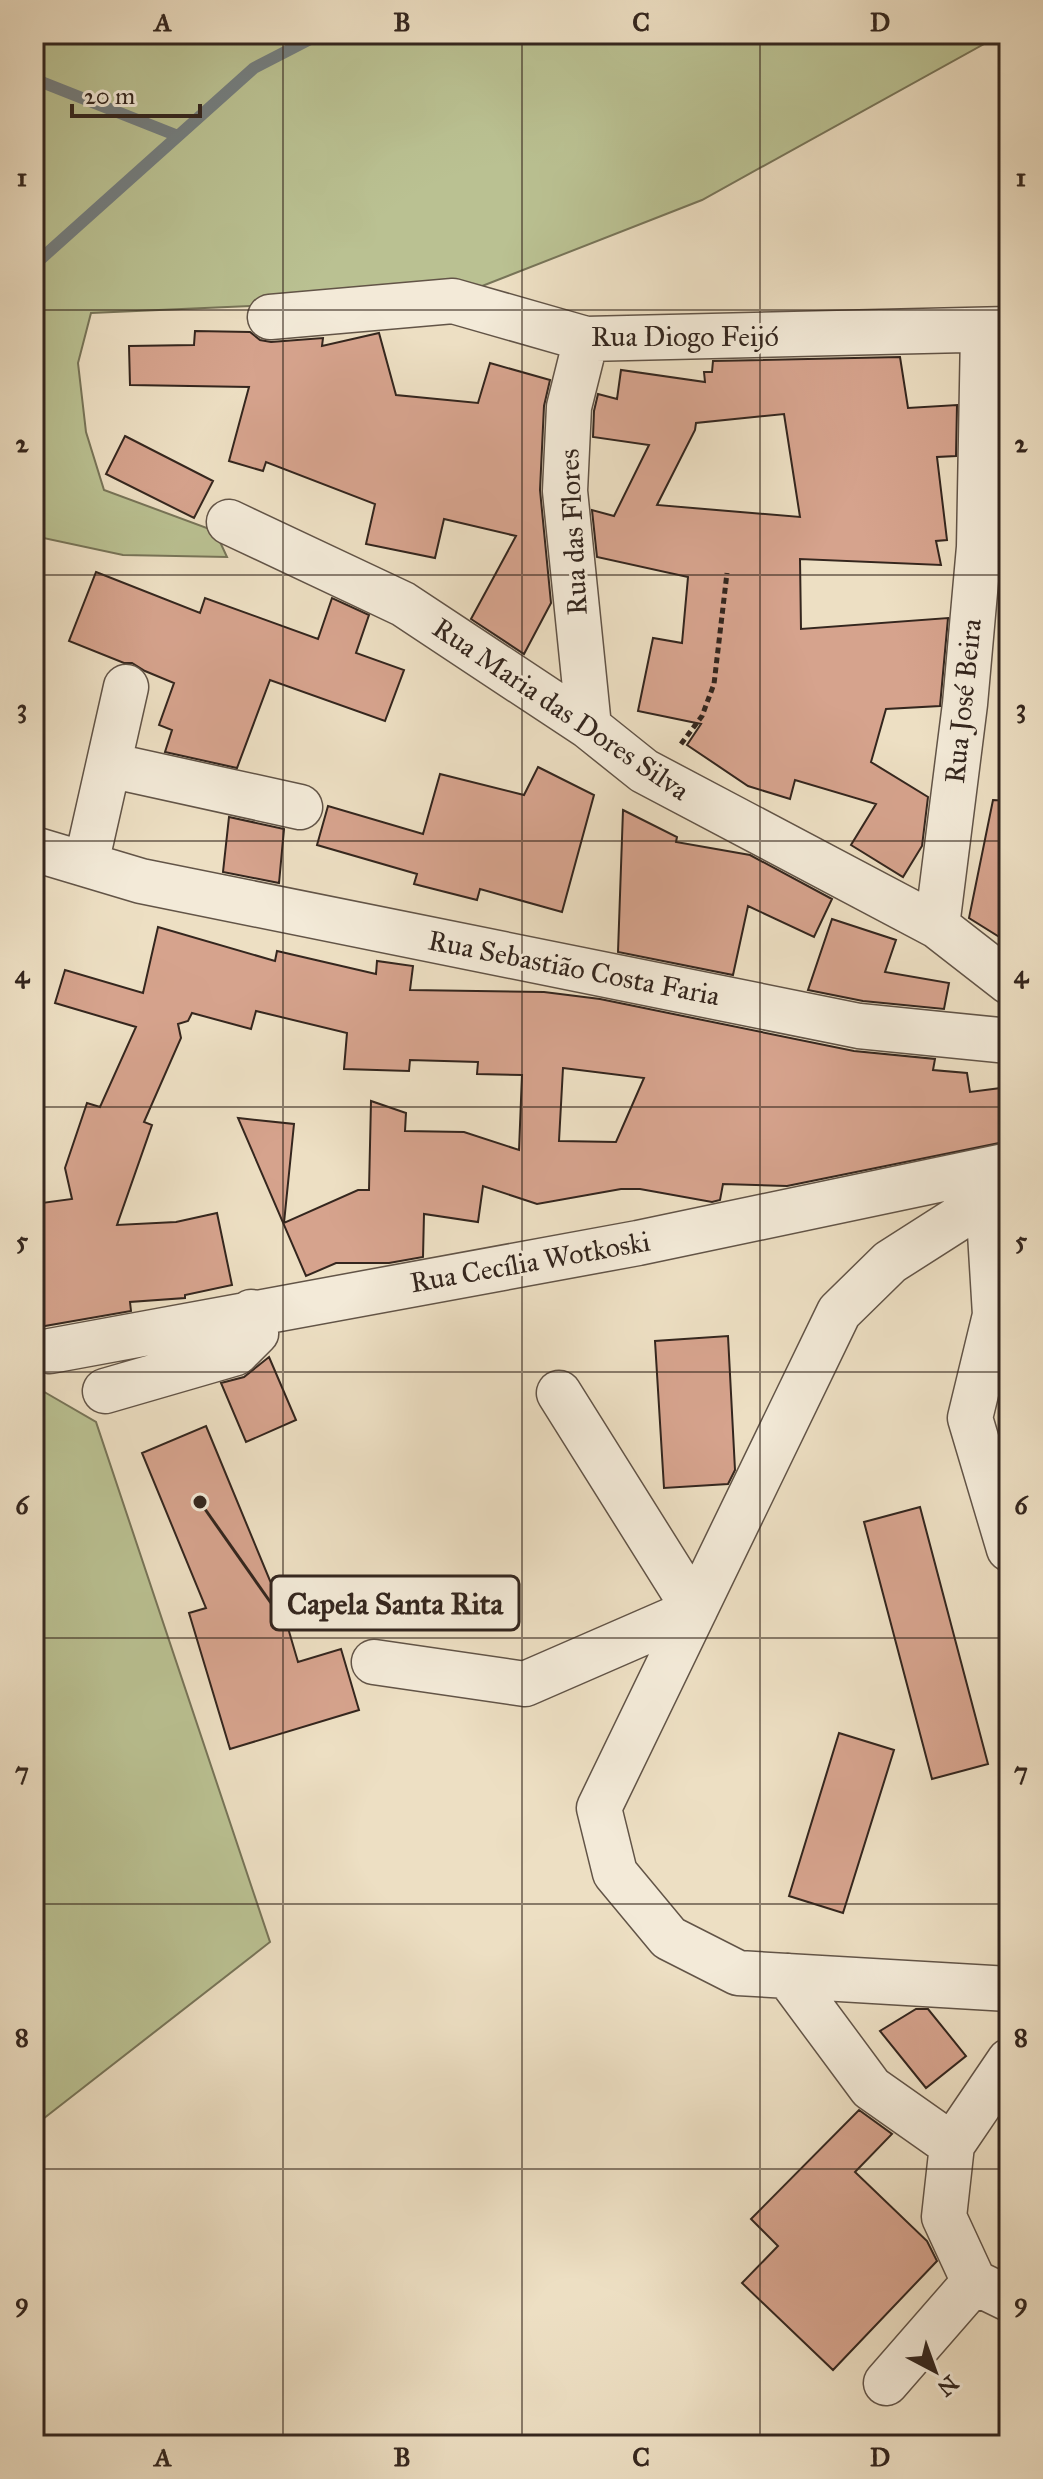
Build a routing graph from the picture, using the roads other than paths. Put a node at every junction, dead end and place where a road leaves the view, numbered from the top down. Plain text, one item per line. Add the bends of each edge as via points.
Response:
1 (270, 317) dead end
2 (996, 330) edge
3 (586, 339) junction
4 (229, 522) dead end
5 (126, 687) dead end
6 (589, 727) junction
7 (109, 765) junction
8 (300, 807) dead end
9 (34, 849) edge
10 (86, 864) junction
11 (937, 926) junction
12 (1009, 982) edge
13 (1009, 1041) edge
14 (1002, 1184) edge
15 (251, 1312) junction
16 (50, 1351) dead end
17 (105, 1391) dead end
18 (559, 1393) dead end
19 (1009, 1549) edge
20 (695, 1610) junction
21 (374, 1662) dead end
22 (788, 1976) junction
23 (1009, 1989) edge
24 (1009, 2061) edge
25 (952, 2145) junction
26 (992, 2290) edge
27 (886, 2383) dead end

1 - 3 street, Rua Diogo Feijó via 453,301
2 - 3 street, Rua Diogo Feijó
2 - 11 street, Rua José Beira via 965,704
3 - 6 street, Rua das Flores via 569,407 565,491
4 - 6 street, Rua Maria das Dores Silva via 403,604
5 - 7 street
6 - 11 street, Rua Maria das Dores Silva via 644,771
7 - 8 street
7 - 10 street
9 - 10 street, Rua Sebastião Costa Faria
10 - 13 street, Rua Sebastião Costa Faria via 141,881 859,1026
11 - 12 street, Rua Maria das Dores Silva
14 - 15 street, Rua Cecília Wotkoski
14 - 19 street via 995,1315 970,1418
14 - 20 street via 890,1262 839,1312
15 - 16 street, Rua Cecília Wotkoski
15 - 17 street via 256,1333 236,1353
18 - 20 street
20 - 21 street via 525,1684
20 - 22 street via 599,1808 615,1873 669,1938 738,1973
22 - 23 street
22 - 25 street via 871,2088
24 - 25 street
25 - 26 street via 944,2217
26 - 27 street

